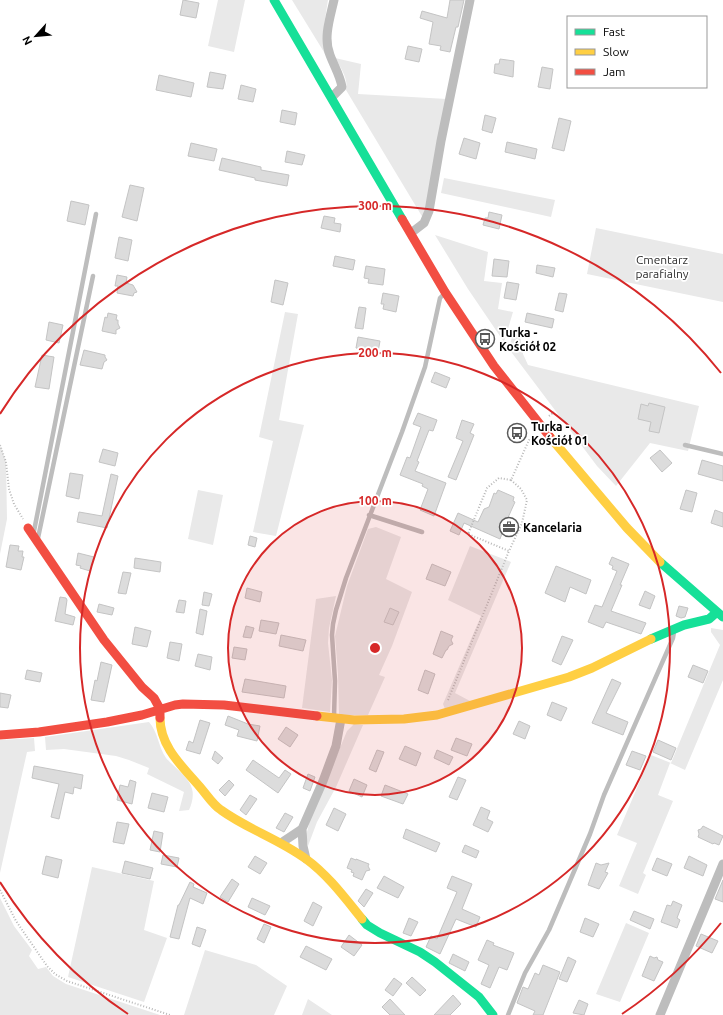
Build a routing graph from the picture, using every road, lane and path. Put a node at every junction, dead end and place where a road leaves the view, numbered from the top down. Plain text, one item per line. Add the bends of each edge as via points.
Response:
1 (274, 0) edge
2 (334, 0) edge
3 (470, 0) edge
4 (332, 97) junction
5 (96, 214) dead end
6 (411, 232) junction
7 (93, 276) dead end
8 (445, 292) junction
9 (530, 438) dead end
10 (0, 445) edge
11 (685, 446) dead end
12 (723, 454) edge
13 (511, 480) junction
14 (369, 515) junction
15 (422, 532) dead end
16 (33, 534) junction
17 (509, 551) junction
18 (720, 614) edge
19 (674, 629) junction
20 (160, 709) junction
21 (442, 714) junction
22 (338, 719) junction
23 (0, 735) edge
24 (302, 829) junction
25 (281, 843) junction
26 (306, 858) junction
27 (723, 864) edge
28 (0, 890) edge
29 (170, 1015) edge
30 (493, 1015) edge
31 (508, 1015) edge
32 (660, 1015) edge

1 - 4 street
2 - 4 street via 327,46 342,87
3 - 6 street via 429,211 424,223
4 - 6 street
5 - 16 lane
6 - 8 street
7 - 16 lane
8 - 14 lane via 440,298 425,367
8 - 18 street via 498,372 576,468 635,536
9 - 13 path
10 - 16 path via 14,504
11 - 12 lane
13 - 17 path via 521,489 527,500 522,522
13 - 17 path via 499,478 487,488 468,534
14 - 15 lane
14 - 22 lane via 346,578 333,624
16 - 20 street via 104,640 154,698
17 - 21 path
18 - 19 street
19 - 21 street via 569,677
19 - 31 lane via 673,638 604,795 549,930 524,974
20 - 22 street via 175,705 220,704
20 - 23 street via 107,722
20 - 25 street via 163,738 170,752 219,809
21 - 22 street via 398,719
22 - 24 street via 336,746
24 - 25 street
24 - 26 street
25 - 26 street
26 - 30 street via 337,888 367,925 435,962 479,997
27 - 32 street
28 - 29 path via 16,921 55,974 67,981

